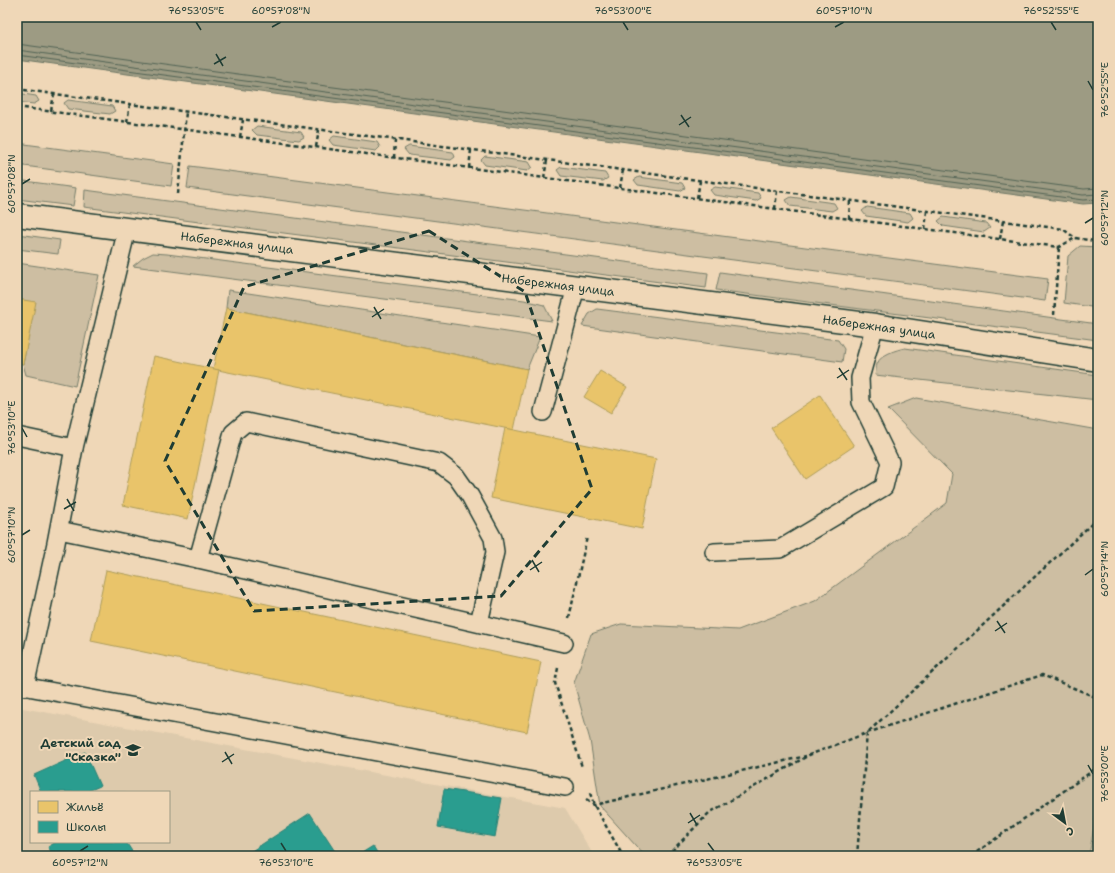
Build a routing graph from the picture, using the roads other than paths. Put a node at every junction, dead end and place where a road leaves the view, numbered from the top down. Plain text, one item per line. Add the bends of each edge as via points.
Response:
1 (17, 215) edge
2 (127, 229) junction
3 (576, 287) junction
4 (875, 326) junction
5 (1098, 360) edge
6 (543, 412) dead end
7 (17, 436) edge
8 (74, 448) junction
9 (59, 530) junction
10 (714, 552) dead end
11 (198, 559) junction
12 (479, 623) junction
13 (564, 643) road end
14 (21, 686) edge
15 (565, 787) road end

1 - 2 street, Набережная улица
2 - 3 street, Набережная улица
2 - 8 lane
3 - 4 street, Набережная улица
3 - 6 lane
4 - 5 street, Набережная улица
4 - 10 lane via 860,378 861,402 890,462 884,487 780,550
7 - 8 lane
8 - 9 lane
9 - 11 lane
9 - 14 lane
11 - 12 lane
11 - 12 lane via 234,432 246,422 439,463 456,476 493,538 495,552
12 - 13 lane
14 - 15 lane

